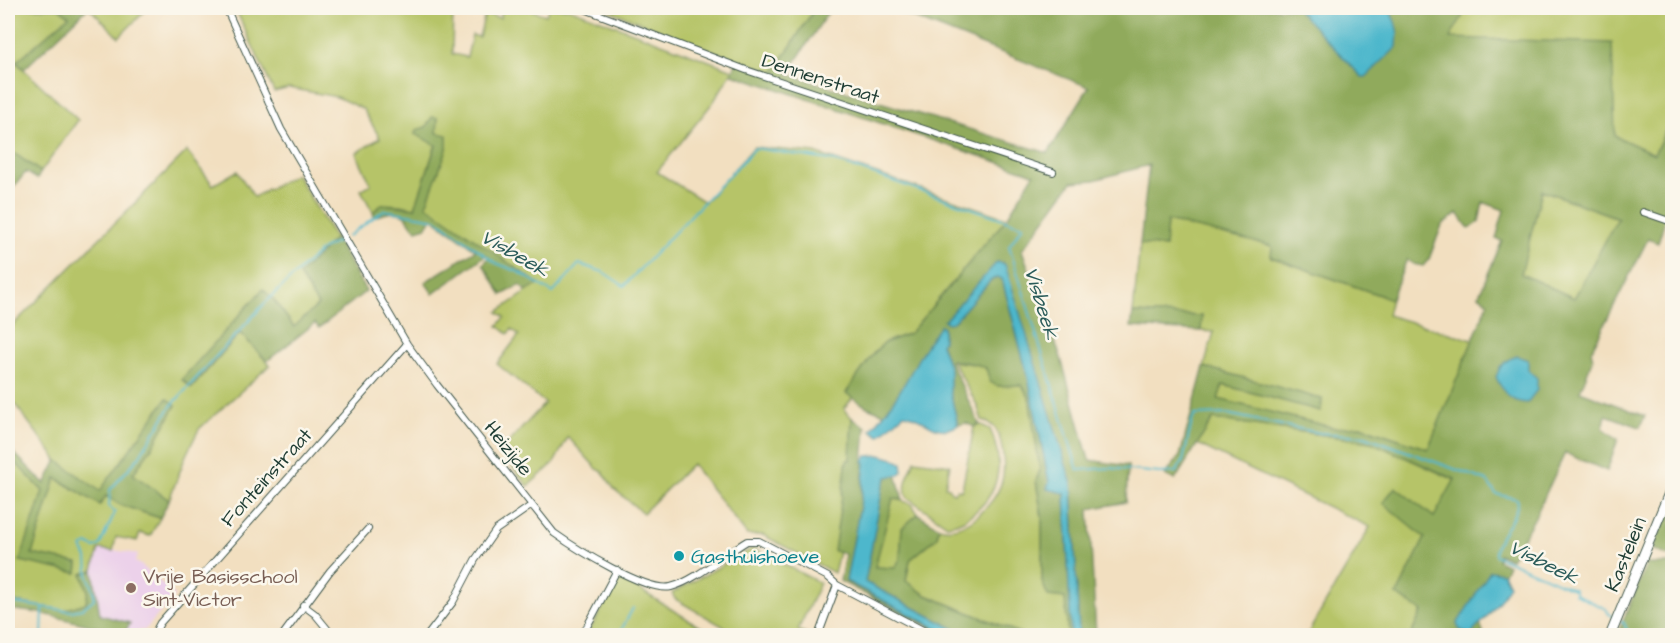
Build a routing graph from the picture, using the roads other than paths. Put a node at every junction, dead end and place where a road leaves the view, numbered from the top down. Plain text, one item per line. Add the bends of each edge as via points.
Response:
1 (226, 8) edge
2 (582, 8) edge
3 (1053, 172) dead end
4 (1643, 212) dead end
5 (1672, 222) edge
6 (407, 344) junction
7 (1672, 486) edge
8 (532, 505) junction
9 (368, 529) dead end
10 (617, 570) junction
11 (837, 585) junction
12 (303, 605) junction
13 (583, 634) edge
14 (153, 636) edge
15 (282, 636) edge
16 (333, 636) edge
17 (427, 636) edge
18 (818, 636) edge
19 (934, 636) edge
20 (1610, 636) edge

1 - 6 street, Heizijde via 280,129
2 - 3 street, Dennenstraat via 746,70
4 - 5 street
6 - 8 street, Heizijde
6 - 14 street, Fonteinstraat via 257,511
7 - 20 main road, Kastelein
8 - 10 street, Heizijde via 568,543
8 - 17 street via 496,530 453,602
9 - 12 street
10 - 11 street, Heizijde via 648,585 671,587 747,541 759,541
10 - 13 street
11 - 18 street
11 - 19 street, Heizijde
12 - 15 street
12 - 16 street

